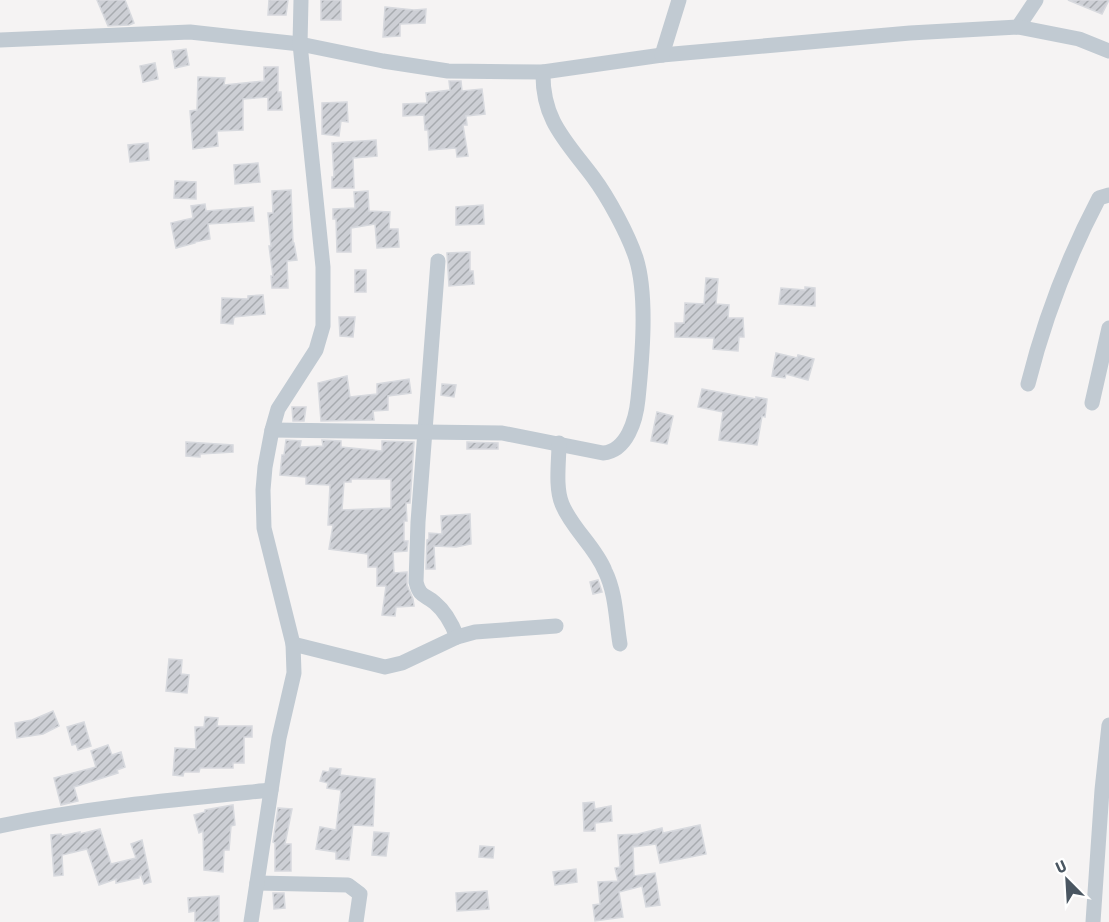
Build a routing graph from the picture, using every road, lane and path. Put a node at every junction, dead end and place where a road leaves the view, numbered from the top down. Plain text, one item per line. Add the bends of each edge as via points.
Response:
1 (302, 0) edge
2 (679, 0) edge
3 (1036, 0) edge
4 (1018, 27) junction
5 (0, 40) edge
6 (300, 44) junction
7 (1109, 51) edge
8 (662, 55) junction
9 (543, 72) junction
10 (1109, 195) edge
11 (438, 261) dead end
12 (1109, 328) edge
13 (1028, 384) dead end
14 (1092, 403) dead end
15 (272, 430) junction
16 (425, 431) junction
17 (559, 444) junction
18 (556, 626) dead end
19 (457, 637) junction
20 (293, 644) junction
21 (620, 644) dead end
22 (1109, 725) edge
23 (271, 790) junction
24 (0, 826) edge
25 (257, 883) junction
26 (251, 922) edge
27 (356, 922) edge
28 (1093, 922) edge

1 - 6 street
2 - 8 street
3 - 4 street
4 - 7 street via 1079,39
4 - 8 street via 876,35
5 - 6 street via 190,32
6 - 9 street via 448,71
6 - 15 street via 323,267 323,326 316,350 278,409
8 - 9 street
9 - 17 street via 549,116 613,209 636,258 641,289 642,357 637,408 627,436 609,452
10 - 13 street via 1099,198 1078,238 1038,344
11 - 16 street
12 - 14 street
15 - 16 street
15 - 20 street via 263,490 264,528
16 - 17 street via 502,433
16 - 19 street via 416,582 422,596 435,602 449,618
17 - 21 street via 562,503 605,570
18 - 19 street via 483,631
19 - 20 street via 385,667
20 - 23 street via 294,673
22 - 28 street
23 - 24 street via 154,801
23 - 25 street
25 - 26 street
25 - 27 street via 348,885 360,894

